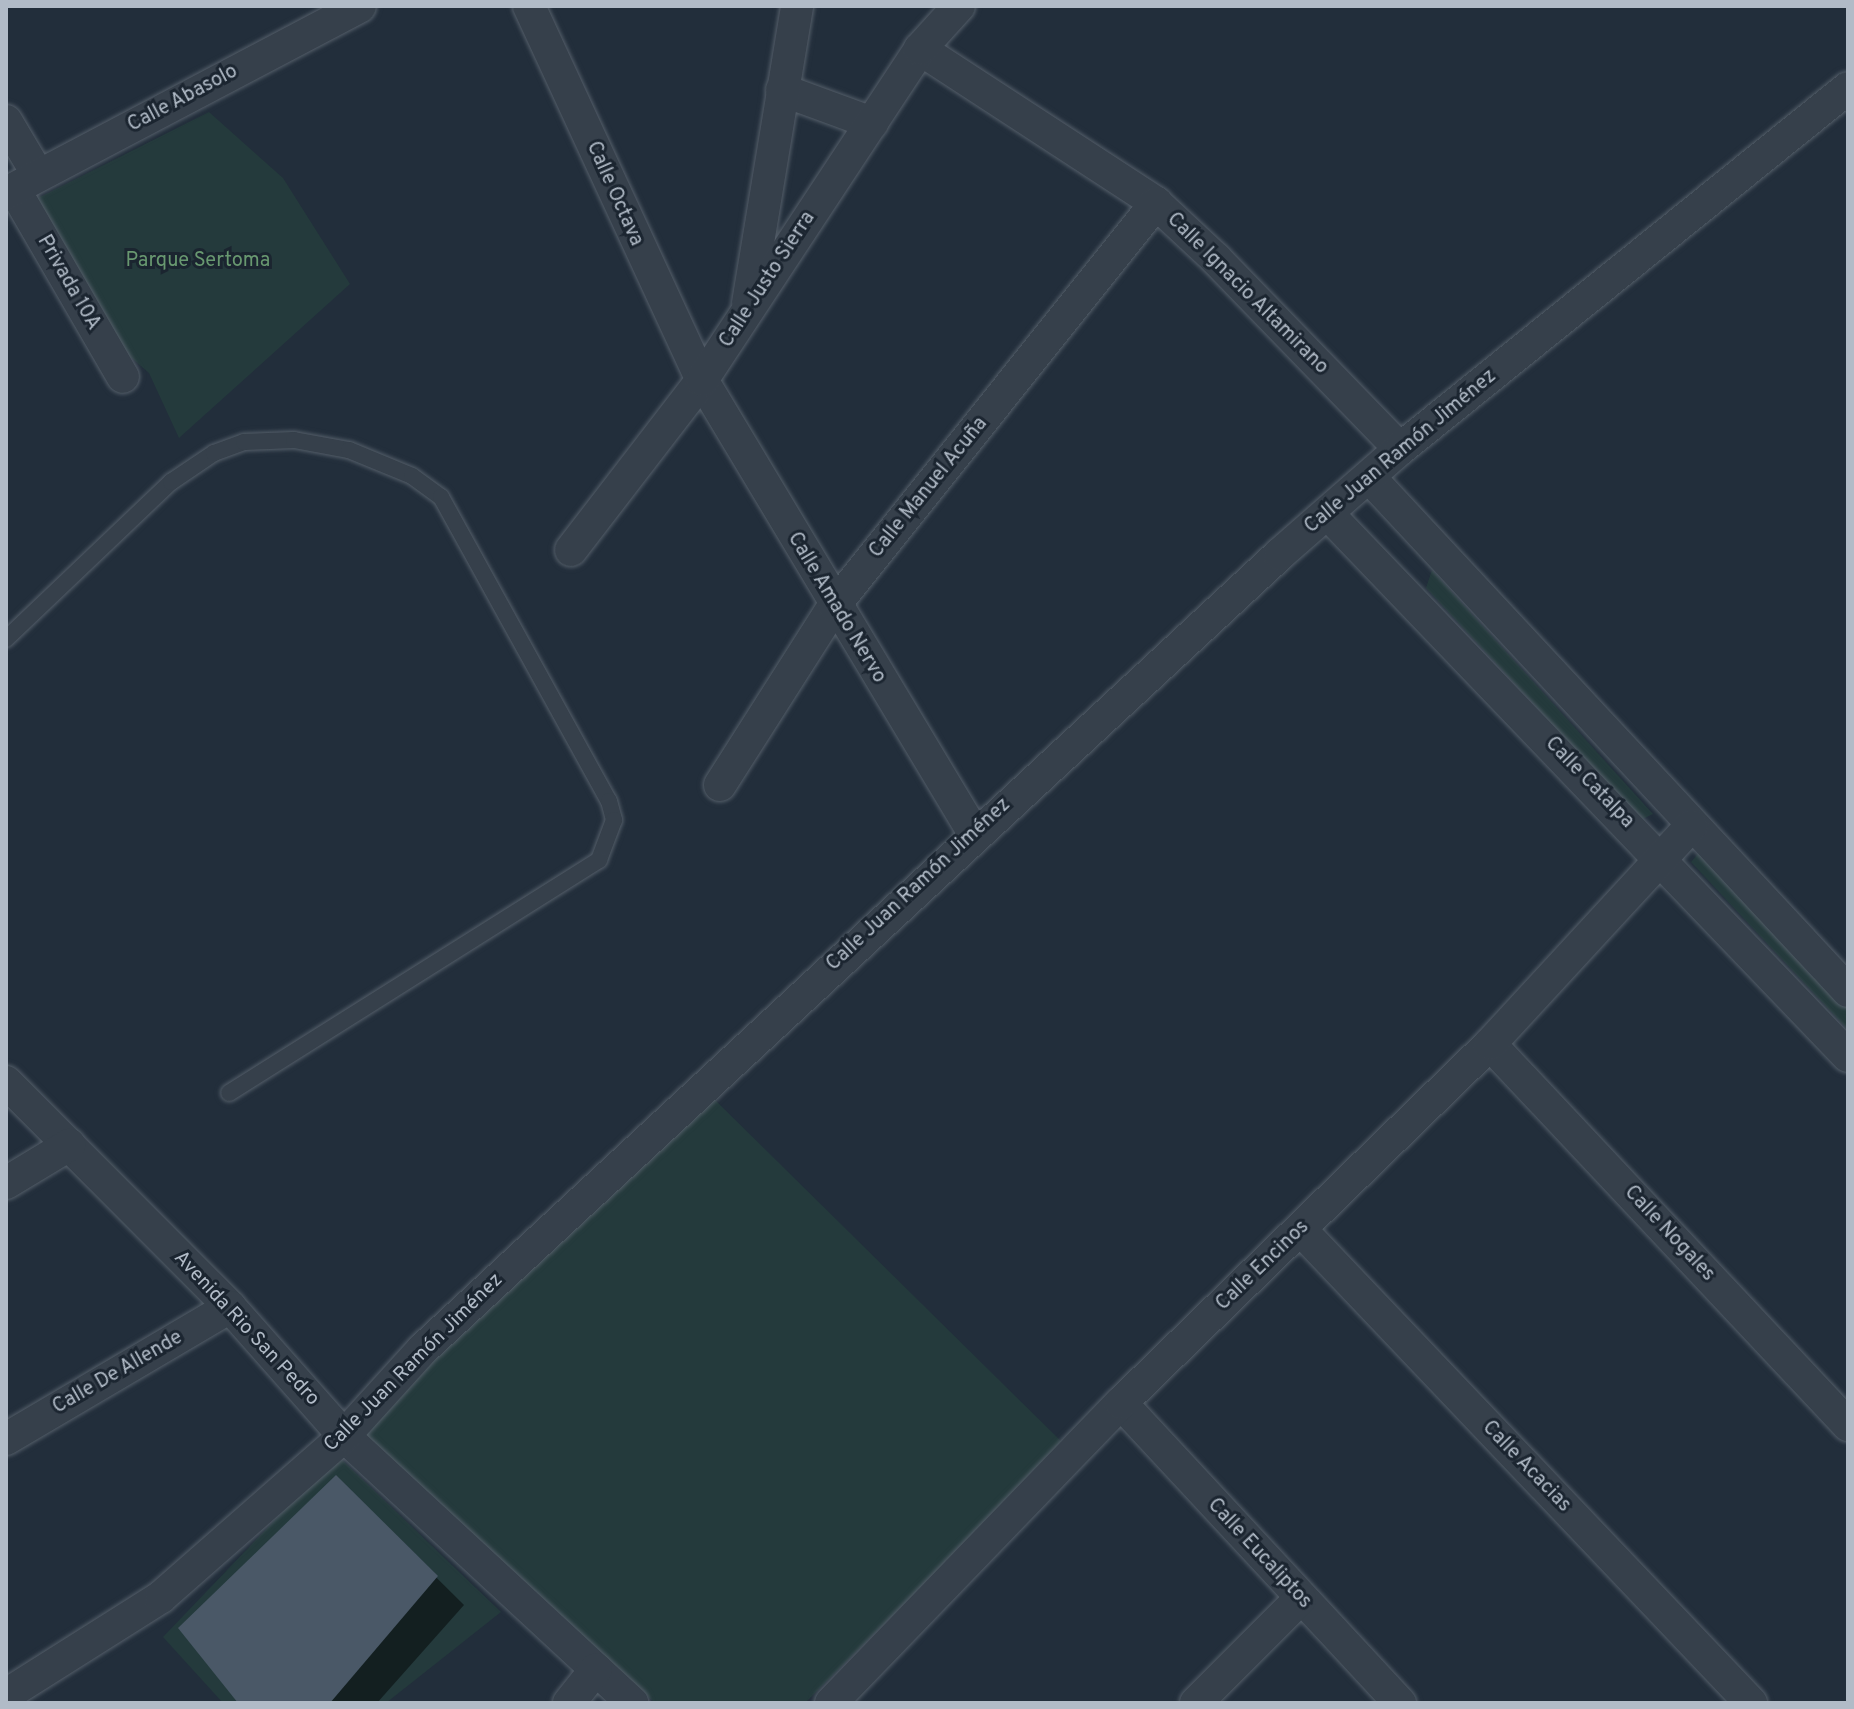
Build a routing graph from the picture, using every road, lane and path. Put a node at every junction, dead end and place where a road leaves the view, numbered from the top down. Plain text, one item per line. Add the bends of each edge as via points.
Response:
1 (360, 6) edge
2 (529, 6) edge
3 (797, 6) edge
4 (959, 6) edge
5 (920, 49) junction
6 (1848, 88) edge
7 (782, 90) junction
8 (6, 121) edge
9 (872, 123) junction
10 (19, 186) edge
11 (1156, 203) junction
12 (746, 313) junction
13 (123, 377) dead end
14 (702, 380) junction
15 (1400, 449) junction
16 (1370, 478) junction
17 (1328, 514) junction
18 (571, 550) dead end
19 (834, 606) junction
20 (6, 639) edge
21 (720, 785) dead end
22 (1691, 826) junction
23 (974, 833) junction
24 (1660, 856) junction
25 (1848, 991) edge
26 (1490, 1044) junction
27 (1848, 1056) edge
28 (6, 1082) edge
29 (229, 1093) dead end
30 (69, 1145) junction
31 (6, 1183) edge
32 (1301, 1230) junction
33 (230, 1307) junction
34 (1121, 1403) junction
35 (1848, 1425) edge
36 (344, 1436) junction
37 (6, 1439) edge
38 (1300, 1599) junction
39 (596, 1669) junction
40 (6, 1695) edge
41 (569, 1703) edge
42 (632, 1703) edge
43 (831, 1703) edge
44 (1196, 1703) edge
45 (1400, 1703) edge
46 (1751, 1703) edge

1 - 10 street, Calle Abasolo
2 - 14 street, Calle Octava
3 - 7 street
4 - 5 street, Calle Justo Sierra
5 - 9 street, Calle Justo Sierra
5 - 11 street, Calle Ignacio Altamirano
6 - 15 street, Calle Juan Ramón Jiménez
7 - 9 street
7 - 12 street
8 - 10 street, Privada 10A
9 - 12 street, Calle Justo Sierra
10 - 13 street, Privada 10A
11 - 15 street, Calle Ignacio Altamirano
11 - 19 street, Calle Manuel Acuña
12 - 14 street, Calle Justo Sierra
14 - 18 street, Calle Justo Sierra
14 - 19 street, Calle Amado Nervo
15 - 16 street, Calle Juan Ramón Jiménez
16 - 17 street, Calle Juan Ramón Jiménez
16 - 22 street
17 - 23 street, Calle Juan Ramón Jiménez
17 - 24 street, Calle Catalpa
19 - 21 street, Calle Manuel Acuña
19 - 23 street, Calle Amado Nervo
20 - 29 lane via 171,482 214,453 244,442 294,440 349,450 412,476 441,497 609,801 614,820 599,860
22 - 24 street, Calle Encinos
22 - 25 street
23 - 36 street, Calle Juan Ramón Jiménez via 422,1350
24 - 26 street, Calle Encinos
24 - 27 street, Calle Catalpa
26 - 32 street, Calle Encinos
26 - 35 street, Calle Nogales
28 - 30 street, Avenida Rio San Pedro
30 - 31 street
30 - 33 street, Avenida Rio San Pedro
32 - 34 street, Calle Encinos
32 - 46 street, Calle Acacias
33 - 36 street, Avenida Rio San Pedro
33 - 37 street, Calle De Allende
34 - 38 street, Calle Eucaliptos
34 - 43 street, Calle Encinos
36 - 39 street, Avenida Rio San Pedro
36 - 40 street, Calle Juan Ramón Jiménez via 129,1622
38 - 44 street
38 - 45 street, Calle Eucaliptos
39 - 41 street
39 - 42 street, Avenida Rio San Pedro

